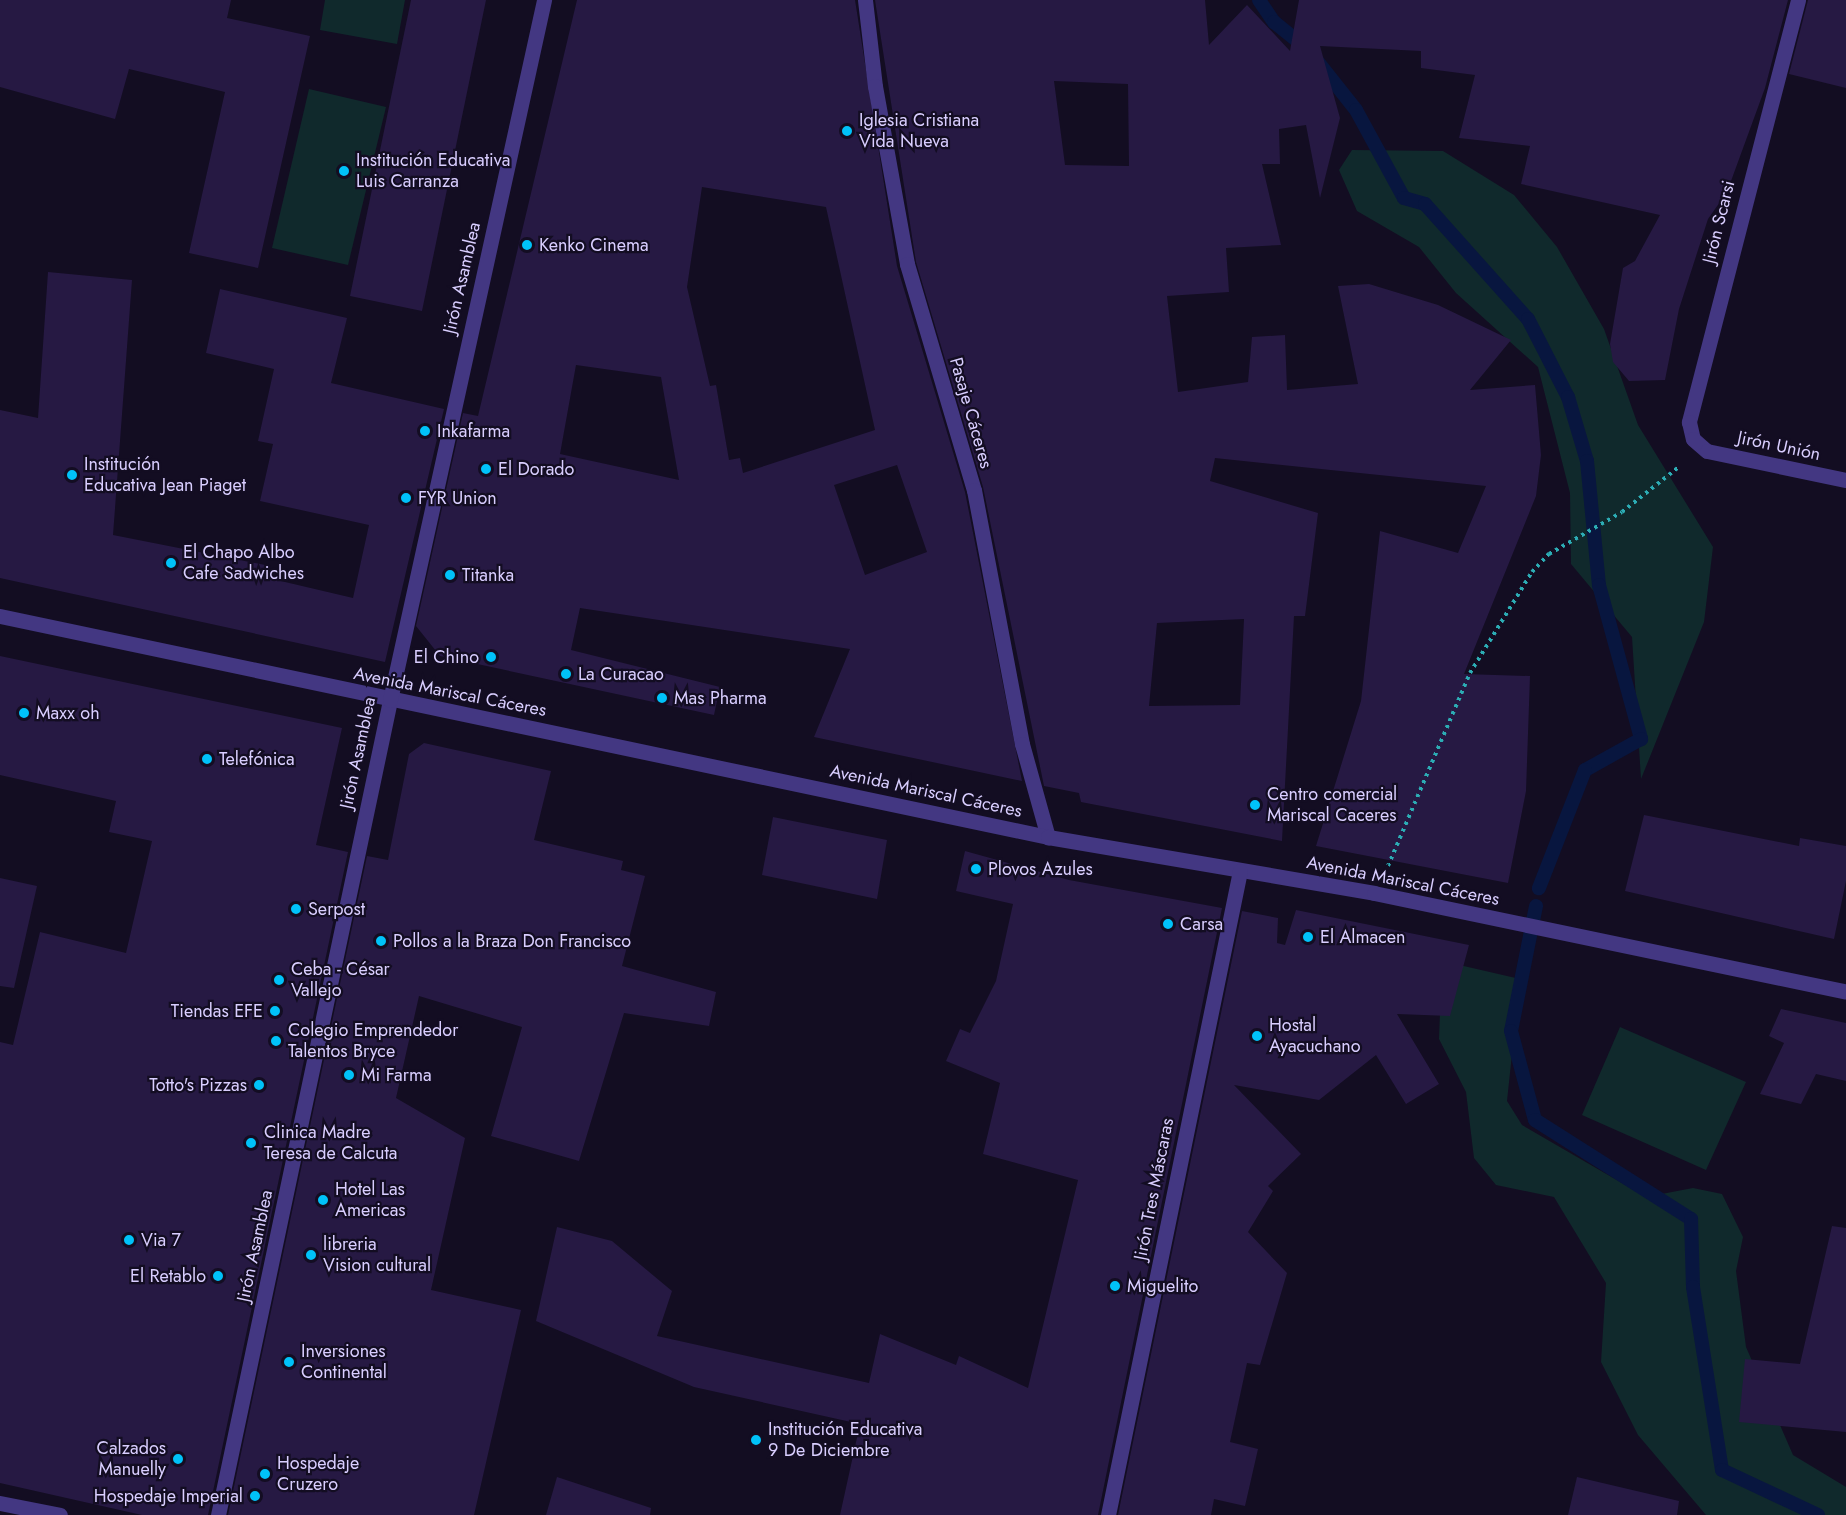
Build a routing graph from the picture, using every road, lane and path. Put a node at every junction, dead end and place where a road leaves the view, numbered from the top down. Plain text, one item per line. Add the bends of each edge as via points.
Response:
1 (544, 0) edge
2 (865, 0) edge
3 (1798, 0) edge
4 (1704, 450) junction
5 (1846, 480) edge
6 (0, 616) edge
7 (390, 700) junction
8 (1048, 837) junction
9 (1240, 871) junction
10 (1374, 893) junction
11 (1846, 992) edge
12 (0, 1503) edge
13 (60, 1515) edge
14 (218, 1515) edge
15 (1108, 1515) edge

1 - 7 street, Jirón Asamblea
2 - 8 street, Pasaje Cáceres via 875,86 907,264 974,490 1022,744
3 - 4 street, Jirón Scarsi via 1689,422 1693,439
4 - 5 street, Jirón Unión
4 - 10 path via 1622,512 1570,540 1532,572 1476,663
6 - 7 street, Avenida Mariscal Cáceres
7 - 8 street, Avenida Mariscal Cáceres
7 - 14 street, Jirón Asamblea
8 - 9 street, Avenida Mariscal Cáceres
9 - 10 street, Avenida Mariscal Cáceres
9 - 15 street, Jirón Tres Máscaras
10 - 11 street, Avenida Mariscal Cáceres
12 - 13 street

